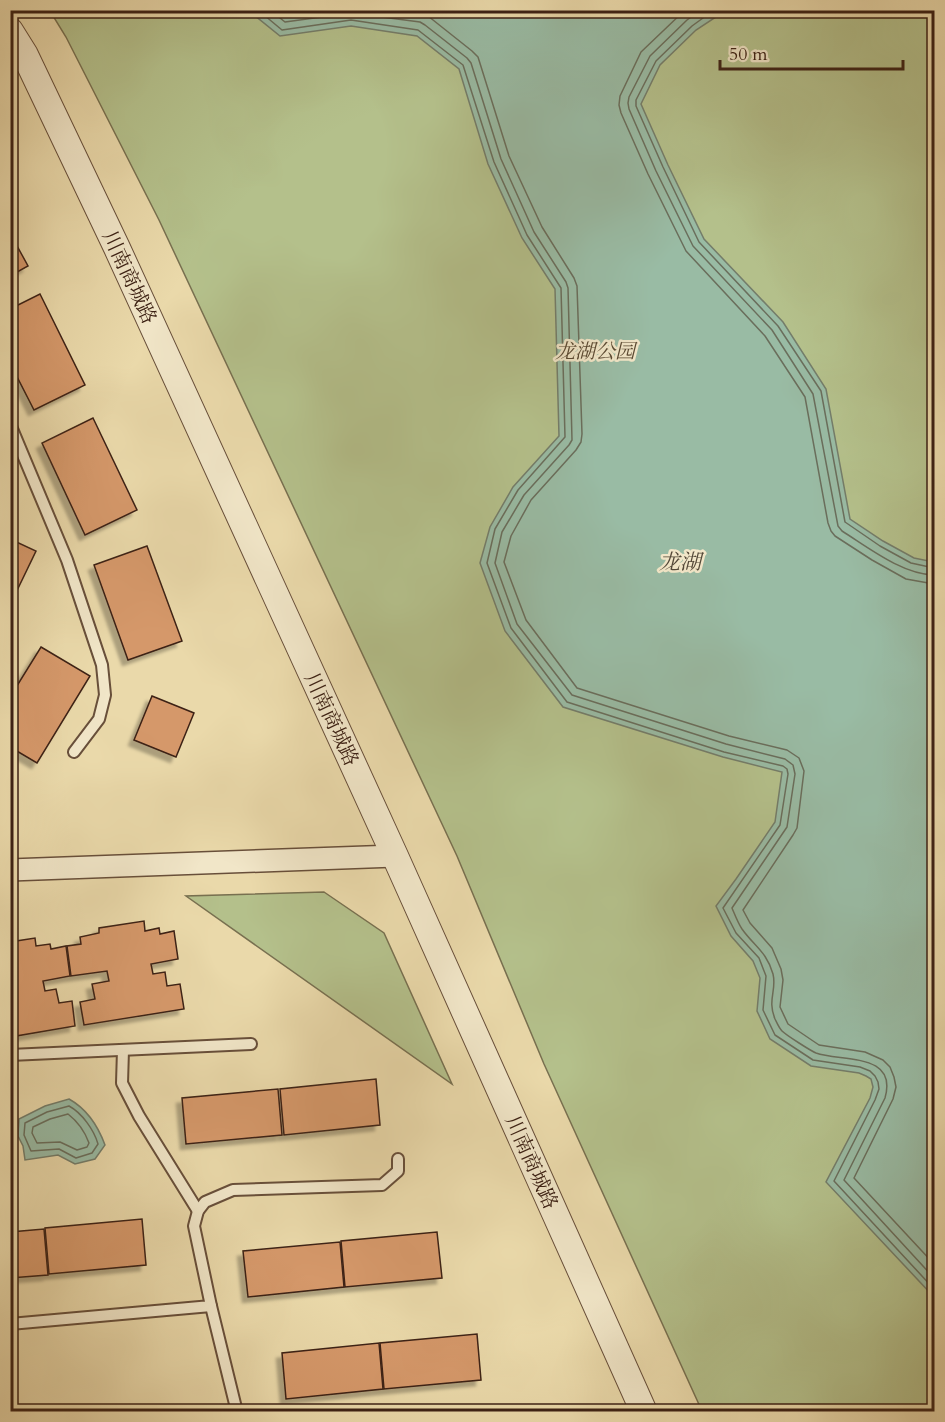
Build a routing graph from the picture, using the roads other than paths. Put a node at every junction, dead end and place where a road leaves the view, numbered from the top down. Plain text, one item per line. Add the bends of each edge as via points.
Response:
1 (10, 31) edge
2 (10, 424) edge
3 (74, 752) dead end
4 (395, 856) junction
5 (10, 870) edge
6 (251, 1044) dead end
7 (123, 1050) junction
8 (10, 1055) edge
9 (398, 1159) dead end
10 (198, 1211) junction
11 (211, 1306) junction
12 (10, 1324) edge
13 (237, 1412) edge
14 (644, 1412) edge

1 - 4 street, 川南商城路 via 127,270
2 - 3 lane via 67,560 102,664 105,695 99,719
4 - 5 street
4 - 14 street, 川南商城路
6 - 7 lane
7 - 8 lane
7 - 10 lane via 122,1083
9 - 10 lane via 398,1171 382,1185 233,1190 205,1202
10 - 11 lane via 194,1226
11 - 12 lane
11 - 13 lane

